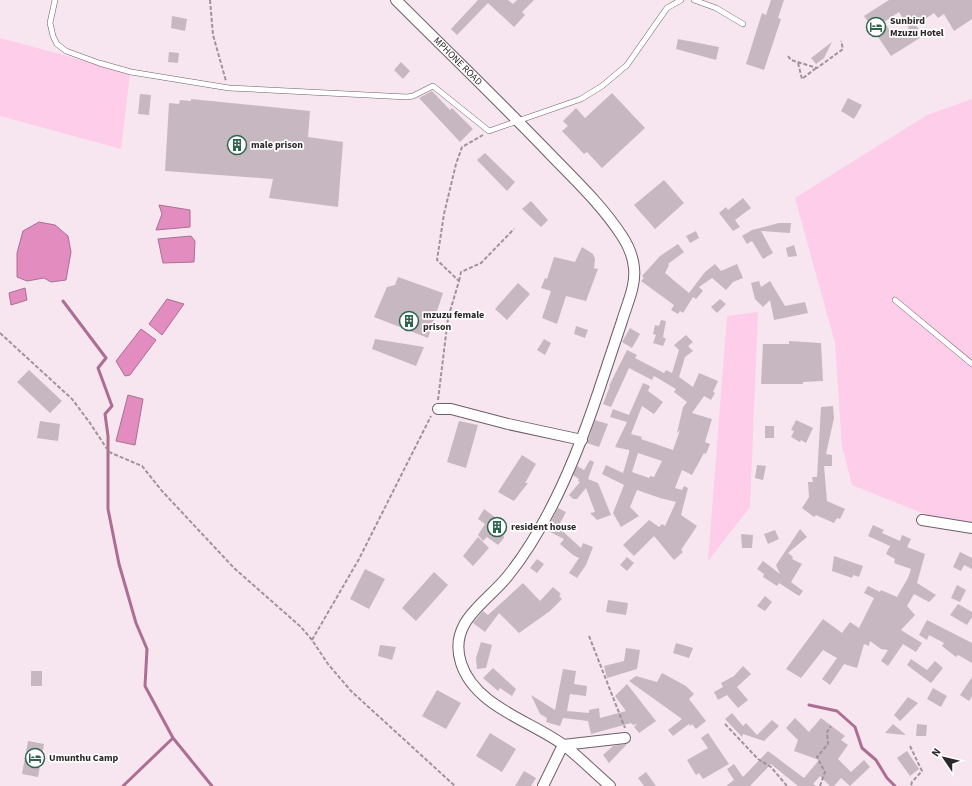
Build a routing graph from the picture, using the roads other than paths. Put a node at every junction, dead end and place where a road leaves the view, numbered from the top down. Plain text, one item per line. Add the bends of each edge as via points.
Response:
1 (54, 0) edge
2 (396, 0) edge
3 (681, 0) edge
4 (694, 0) edge
5 (744, 24) dead end
6 (519, 122) junction
7 (895, 300) dead end
8 (972, 364) edge
9 (438, 409) road end
10 (582, 440) junction
11 (922, 520) dead end
12 (972, 528) edge
13 (625, 738) road end
14 (563, 745) junction
15 (543, 786) edge
16 (610, 786) edge

1 - 6 lane via 50,23 57,44 66,52 130,72 229,88 407,97 433,86 489,131
2 - 6 street, MPHONE ROAD
3 - 6 lane via 667,8 627,65 613,78 580,99
4 - 5 lane via 716,8
6 - 10 street, MPHONE ROAD via 598,205 623,237 633,260 634,286
7 - 8 lane
9 - 10 street via 451,408 508,424
10 - 14 street, MPHONE ROAD via 562,484 523,555 501,584 467,618 460,629 458,644 461,663 470,682 506,712
11 - 12 street
13 - 14 street
14 - 15 street
14 - 16 street, MPHONE ROAD

